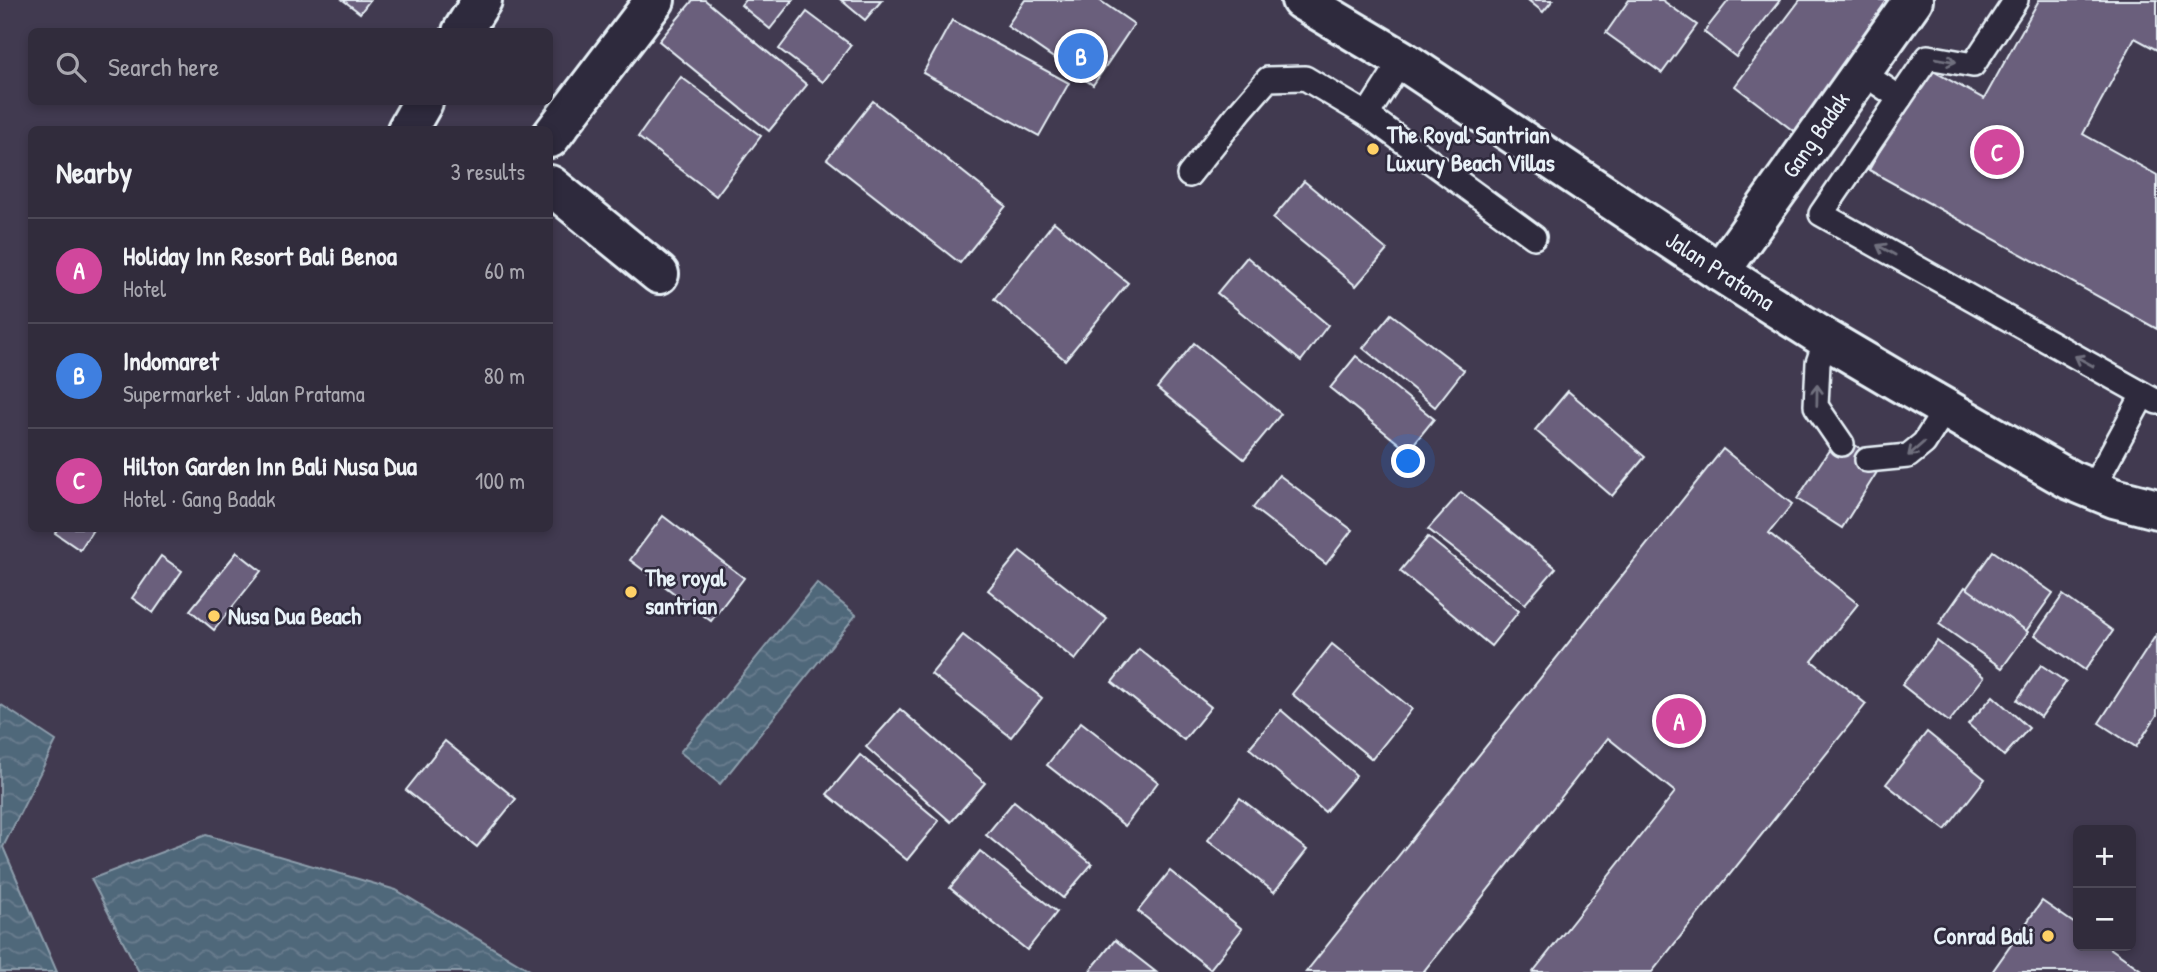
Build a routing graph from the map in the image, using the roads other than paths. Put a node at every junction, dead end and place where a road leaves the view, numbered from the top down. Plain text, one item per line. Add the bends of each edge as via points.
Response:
1 (482, 0) edge
2 (655, 0) edge
3 (1301, 0) edge
4 (1913, 0) edge
5 (2017, 0) edge
6 (465, 28) edge
7 (1402, 60) junction
8 (1861, 72) junction
9 (1900, 98) junction
10 (420, 105) edge
11 (1367, 115) junction
12 (409, 126) edge
13 (553, 134) edge
14 (1189, 176) dead end
15 (553, 187) edge
16 (1535, 237) dead end
17 (1720, 272) junction
18 (659, 274) dead end
19 (1826, 339) junction
20 (2150, 398) edge
21 (1946, 408) junction
22 (1843, 444) dead end
23 (1867, 460) dead end
24 (2092, 489) junction
25 (2157, 509) edge

1 - 6 street
2 - 13 street
3 - 7 street, Jalan Pratama
4 - 8 street, Gang Badak
9 -> 5 lane via 1928,57 1973,65
7 - 11 lane
7 - 17 street, Jalan Pratama
8 - 9 lane
8 - 17 street, Gang Badak
20 -> 9 lane via 1821,214
10 - 12 street
11 - 14 lane via 1305,78 1268,79
11 - 16 lane
15 - 18 street
17 - 19 street, Jalan Pratama
19 - 21 street, Jalan Pratama
22 -> 19 lane via 1816,405 1818,363
20 - 24 lane
21 -> 23 lane via 1924,443 1908,456
21 - 24 street, Jalan Pratama
24 - 25 street, Jalan Pratama

